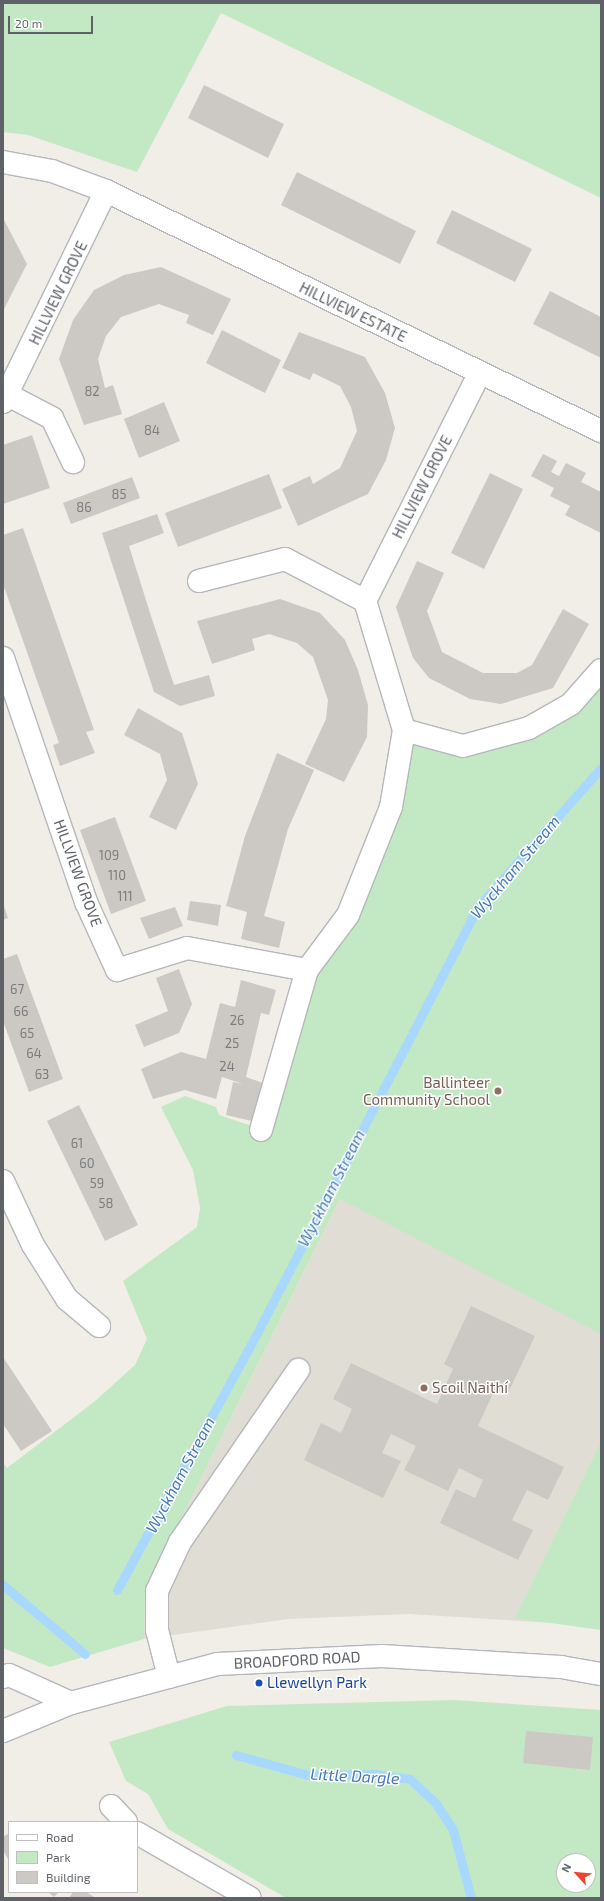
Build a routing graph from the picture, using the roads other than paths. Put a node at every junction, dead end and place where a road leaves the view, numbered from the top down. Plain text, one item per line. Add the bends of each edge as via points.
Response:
1 (3, 162) edge
2 (106, 191) junction
3 (479, 374) junction
4 (6, 398) edge
5 (601, 431) edge
6 (73, 462) dead end
7 (199, 581) dead end
8 (365, 601) junction
9 (3, 658) edge
10 (601, 670) edge
11 (404, 730) junction
12 (307, 970) junction
13 (261, 1130) dead end
14 (3, 1181) edge
15 (99, 1326) dead end
16 (298, 1370) dead end
17 (601, 1674) edge
18 (3, 1677) edge
19 (169, 1677) junction
20 (71, 1703) junction
21 (3, 1731) edge
22 (111, 1806) dead end
23 (125, 1821) edge
24 (138, 1834) edge
25 (250, 1898) edge

1 - 2 street, HILLVIEW ESTATE via 52,171
2 - 3 street, HILLVIEW ESTATE
2 - 4 street, HILLVIEW GROVE
3 - 5 street, HILLVIEW ESTATE
3 - 8 street, HILLVIEW GROVE
4 - 6 street, HILLVIEW GROVE via 52,418
7 - 8 street via 285,559
8 - 11 street
9 - 12 street, HILLVIEW GROVE via 86,902 118,970 187,948
10 - 11 street via 571,704 529,728 464,746
11 - 12 street via 391,807 353,902
12 - 13 street
14 - 15 street via 33,1245 67,1299
16 - 19 street via 180,1542 157,1591 157,1630
17 - 19 street, BROADFORD ROAD via 561,1667 382,1656 218,1664
18 - 20 street via 9,1675
19 - 20 street, BROADFORD ROAD
20 - 21 street, BROADFORD ROAD
22 - 23 street
24 - 25 street

